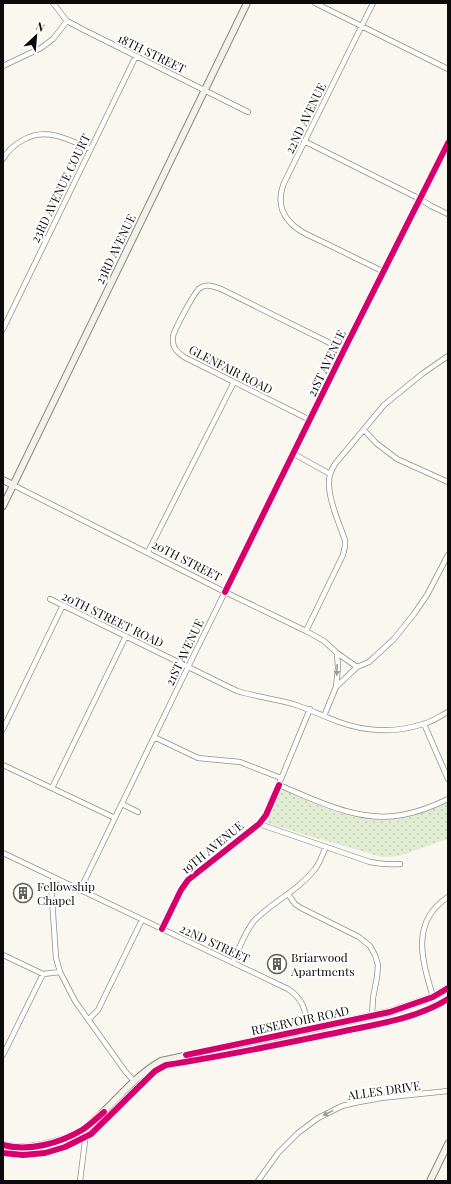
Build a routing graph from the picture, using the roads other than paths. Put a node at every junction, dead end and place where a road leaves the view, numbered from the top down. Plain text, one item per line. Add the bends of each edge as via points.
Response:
1 (52, 3) edge
2 (247, 3) edge
3 (315, 3) edge
4 (373, 3) edge
5 (68, 21) junction
6 (361, 26) junction
7 (136, 56) junction
8 (3, 66) edge
9 (448, 69) edge
10 (205, 90) junction
11 (248, 112) dead end
12 (304, 141) junction
13 (448, 143) edge
14 (90, 149) junction
15 (3, 159) edge
16 (420, 199) junction
17 (448, 214) edge
18 (384, 272) junction
19 (3, 329) edge
20 (344, 350) junction
21 (448, 356) edge
22 (234, 382) junction
23 (310, 420) junction
24 (364, 430) junction
25 (294, 454) junction
26 (330, 474) junction
27 (3, 480) edge
28 (448, 482) edge
29 (13, 485) junction
30 (3, 506) edge
31 (148, 552) junction
32 (448, 556) edge
33 (225, 592) junction
34 (50, 599) dead end
35 (63, 605) junction
36 (306, 631) junction
37 (126, 636) junction
38 (337, 652) junction
39 (188, 667) junction
40 (357, 667) junction
41 (336, 687) junction
42 (310, 709) junction
43 (448, 712) edge
44 (324, 716) junction
45 (424, 724) junction
46 (3, 729) edge
47 (154, 737) junction
48 (3, 764) edge
49 (281, 778) junction
50 (448, 779) edge
51 (279, 785) junction
52 (52, 788) junction
53 (448, 799) edge
54 (122, 804) junction
55 (138, 812) dead end
56 (115, 818) junction
57 (259, 824) junction
58 (326, 847) junction
59 (3, 853) edge
60 (400, 864) dead end
61 (54, 878) junction
62 (80, 890) junction
63 (288, 894) junction
64 (448, 897) edge
65 (142, 920) junction
66 (162, 929) junction
67 (3, 955) edge
68 (233, 963) junction
69 (60, 972) junction
70 (43, 974) junction
71 (448, 988) edge
72 (433, 997) junction
73 (372, 1016) junction
74 (88, 1019) junction
75 (309, 1030) junction
76 (5, 1045) edge
77 (3, 1055) edge
78 (134, 1081) junction
79 (448, 1091) edge
80 (82, 1130) junction
81 (448, 1144) edge
82 (3, 1145) edge
83 (430, 1179) edge
84 (80, 1181) edge
85 (258, 1181) edge
86 (437, 1181) edge

1 - 5 street, 18TH STREET
2 - 10 main road, 23RD AVENUE
3 - 6 street
4 - 6 street, 22ND AVENUE
5 - 7 street, 18TH STREET
5 - 8 street via 53,39 41,48
6 - 9 street
6 - 12 street, 22ND AVENUE
7 - 10 street, 18TH STREET
7 - 14 street, 23RD AVENUE COURT
10 - 11 street, 18TH STREET
10 - 29 main road, 23RD AVENUE
12 - 16 street
12 - 18 street, 22ND AVENUE via 280,192 283,210 288,220 301,231
13 - 16 street, 21ST AVENUE
14 - 15 street via 55,134 37,134 16,144
14 - 19 street, 23RD AVENUE COURT
16 - 17 street
16 - 18 street, 21ST AVENUE
18 - 20 street, 21ST AVENUE
20 - 22 street, GLENFAIR ROAD via 221,289 204,286 193,296 174,334 174,343 177,352 184,357
20 - 23 street, 21ST AVENUE
21 - 24 street via 384,405
22 - 23 street, GLENFAIR ROAD
22 - 31 street
23 - 25 street, 21ST AVENUE
24 - 26 street via 335,464
24 - 28 street via 392,456
25 - 26 street
25 - 33 street, 21ST AVENUE
26 - 36 street via 328,486 345,546
27 - 29 main road, 20TH STREET
29 - 30 main road, 23RD AVENUE
29 - 31 street, 20TH STREET
31 - 33 street, 20TH STREET
32 - 40 street via 427,595 405,626 369,662
33 - 36 street, 20TH STREET
33 - 39 street, 21ST AVENUE
34 - 35 street, 20TH STREET ROAD
35 - 37 street, 20TH STREET ROAD
35 - 46 street
36 - 38 street, 20TH STREET
37 - 39 street, 20TH STREET ROAD
37 - 52 street
38 - 40 street, 20TH STREET
38 -> 41 street
39 - 42 street, 20TH STREET ROAD via 237,691
39 - 47 street, 21ST AVENUE
40 - 41 street
41 - 44 street
42 - 44 street, 20TH STREET ROAD
42 - 49 street, 19TH AVENUE
43 - 45 street, 20TH STREET ROAD
44 - 45 street, 20TH STREET ROAD via 350,726 373,730 399,730
45 - 50 street
47 - 49 street via 198,758 240,762
47 - 54 street, 21ST AVENUE
48 - 52 street
49 - 51 street, 19TH AVENUE
51 - 53 street via 343,811 374,816 402,815
51 - 57 street, 19TH AVENUE via 266,815
52 - 56 street
54 - 55 street
54 - 56 street, 21ST AVENUE
56 - 62 street, 21ST AVENUE
57 - 58 street
57 - 66 street, 19TH AVENUE via 188,880
58 - 60 street via 380,864
58 - 63 street via 314,870
59 - 61 street, 22ND STREET
61 - 62 street, 22ND STREET
61 - 69 street via 52,885 56,958
62 - 65 street, 22ND STREET
63 - 68 street via 252,923
63 - 73 street via 301,908 359,937 370,946 378,965
64 - 72 street via 431,912 423,931 422,948
65 - 66 street, 22ND STREET
65 - 74 street via 98,1010
66 - 68 street, 22ND STREET
67 - 70 street
68 - 75 street, 22ND STREET via 295,994 304,1006
69 - 70 street
69 - 74 street
70 - 76 street
71 - 72 main road, RESERVOIR ROAD
72 - 73 main road, RESERVOIR ROAD via 399,1010
73 - 75 main road, RESERVOIR ROAD
74 - 78 street
75 - 78 main road, RESERVOIR ROAD via 161,1061
76 - 77 street
78 - 80 main road, RESERVOIR ROAD
79 -> 85 street, ALLES DRIVE via 381,1098 342,1106 318,1118 298,1133 278,1153
80 - 82 main road, RESERVOIR ROAD via 58,1141 38,1146
80 - 84 street via 85,1141
81 - 83 main road
83 - 86 street

